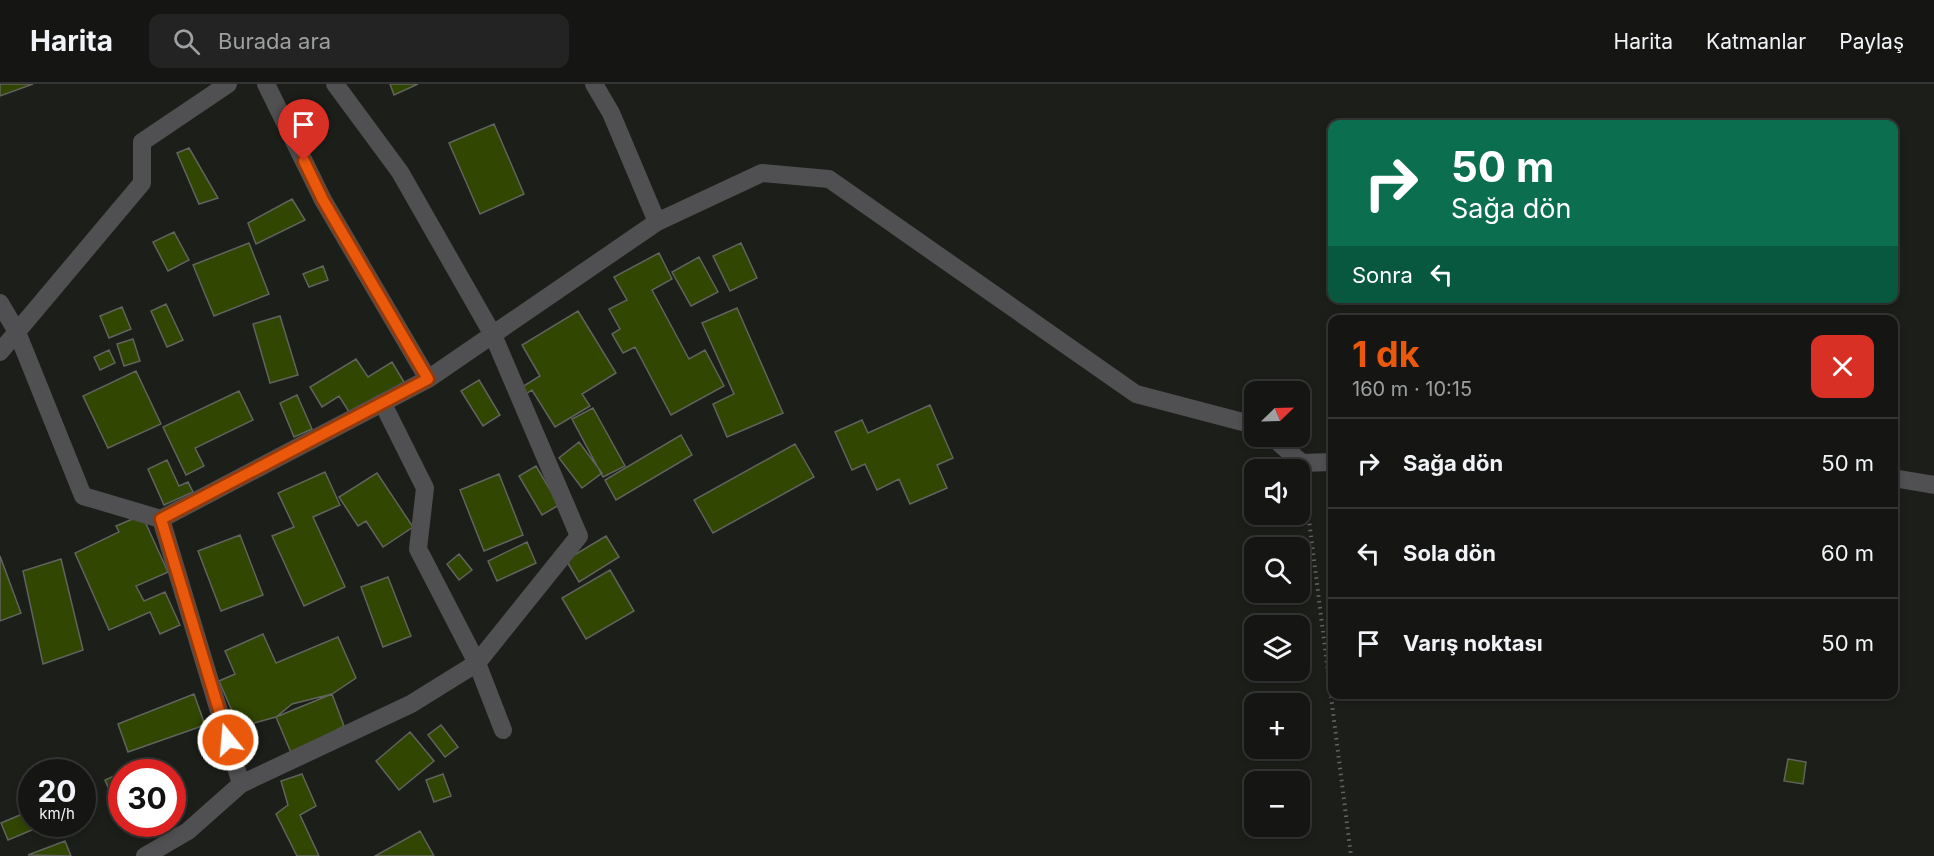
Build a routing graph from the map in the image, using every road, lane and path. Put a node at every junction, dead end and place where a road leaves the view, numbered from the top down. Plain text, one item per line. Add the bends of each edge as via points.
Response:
1 (228, 84) edge
2 (266, 84) edge
3 (335, 84) edge
4 (594, 84) edge
5 (657, 222) junction
6 (0, 303) edge
7 (17, 332) junction
8 (493, 335) junction
9 (0, 352) edge
10 (428, 379) junction
11 (382, 404) junction
12 (1244, 422) edge
13 (1283, 447) edge
14 (1297, 459) edge
15 (1328, 462) edge
16 (1310, 463) edge
17 (1898, 478) edge
18 (1934, 485) edge
19 (161, 519) junction
20 (1310, 525) edge
21 (477, 663) junction
22 (1328, 672) edge
23 (1331, 699) edge
24 (503, 730) dead end
25 (241, 784) junction
26 (145, 856) edge
27 (1351, 856) edge

1 - 7 street via 142,142 142,183
2 - 10 street via 323,200
3 - 8 street via 400,172
4 - 5 street via 611,113
5 - 8 street
5 - 12 street via 762,173 829,179 1136,394
6 - 7 street
7 - 9 street
7 - 19 street via 83,496
8 - 10 street
8 - 21 street via 579,536
10 - 11 street
11 - 19 street
11 - 21 street via 425,488 418,549
13 - 14 street
15 - 16 street
17 - 18 street
19 - 25 street
20 - 22 path
21 - 24 street
21 - 25 street via 411,704
23 - 27 path
25 - 26 street via 188,831

